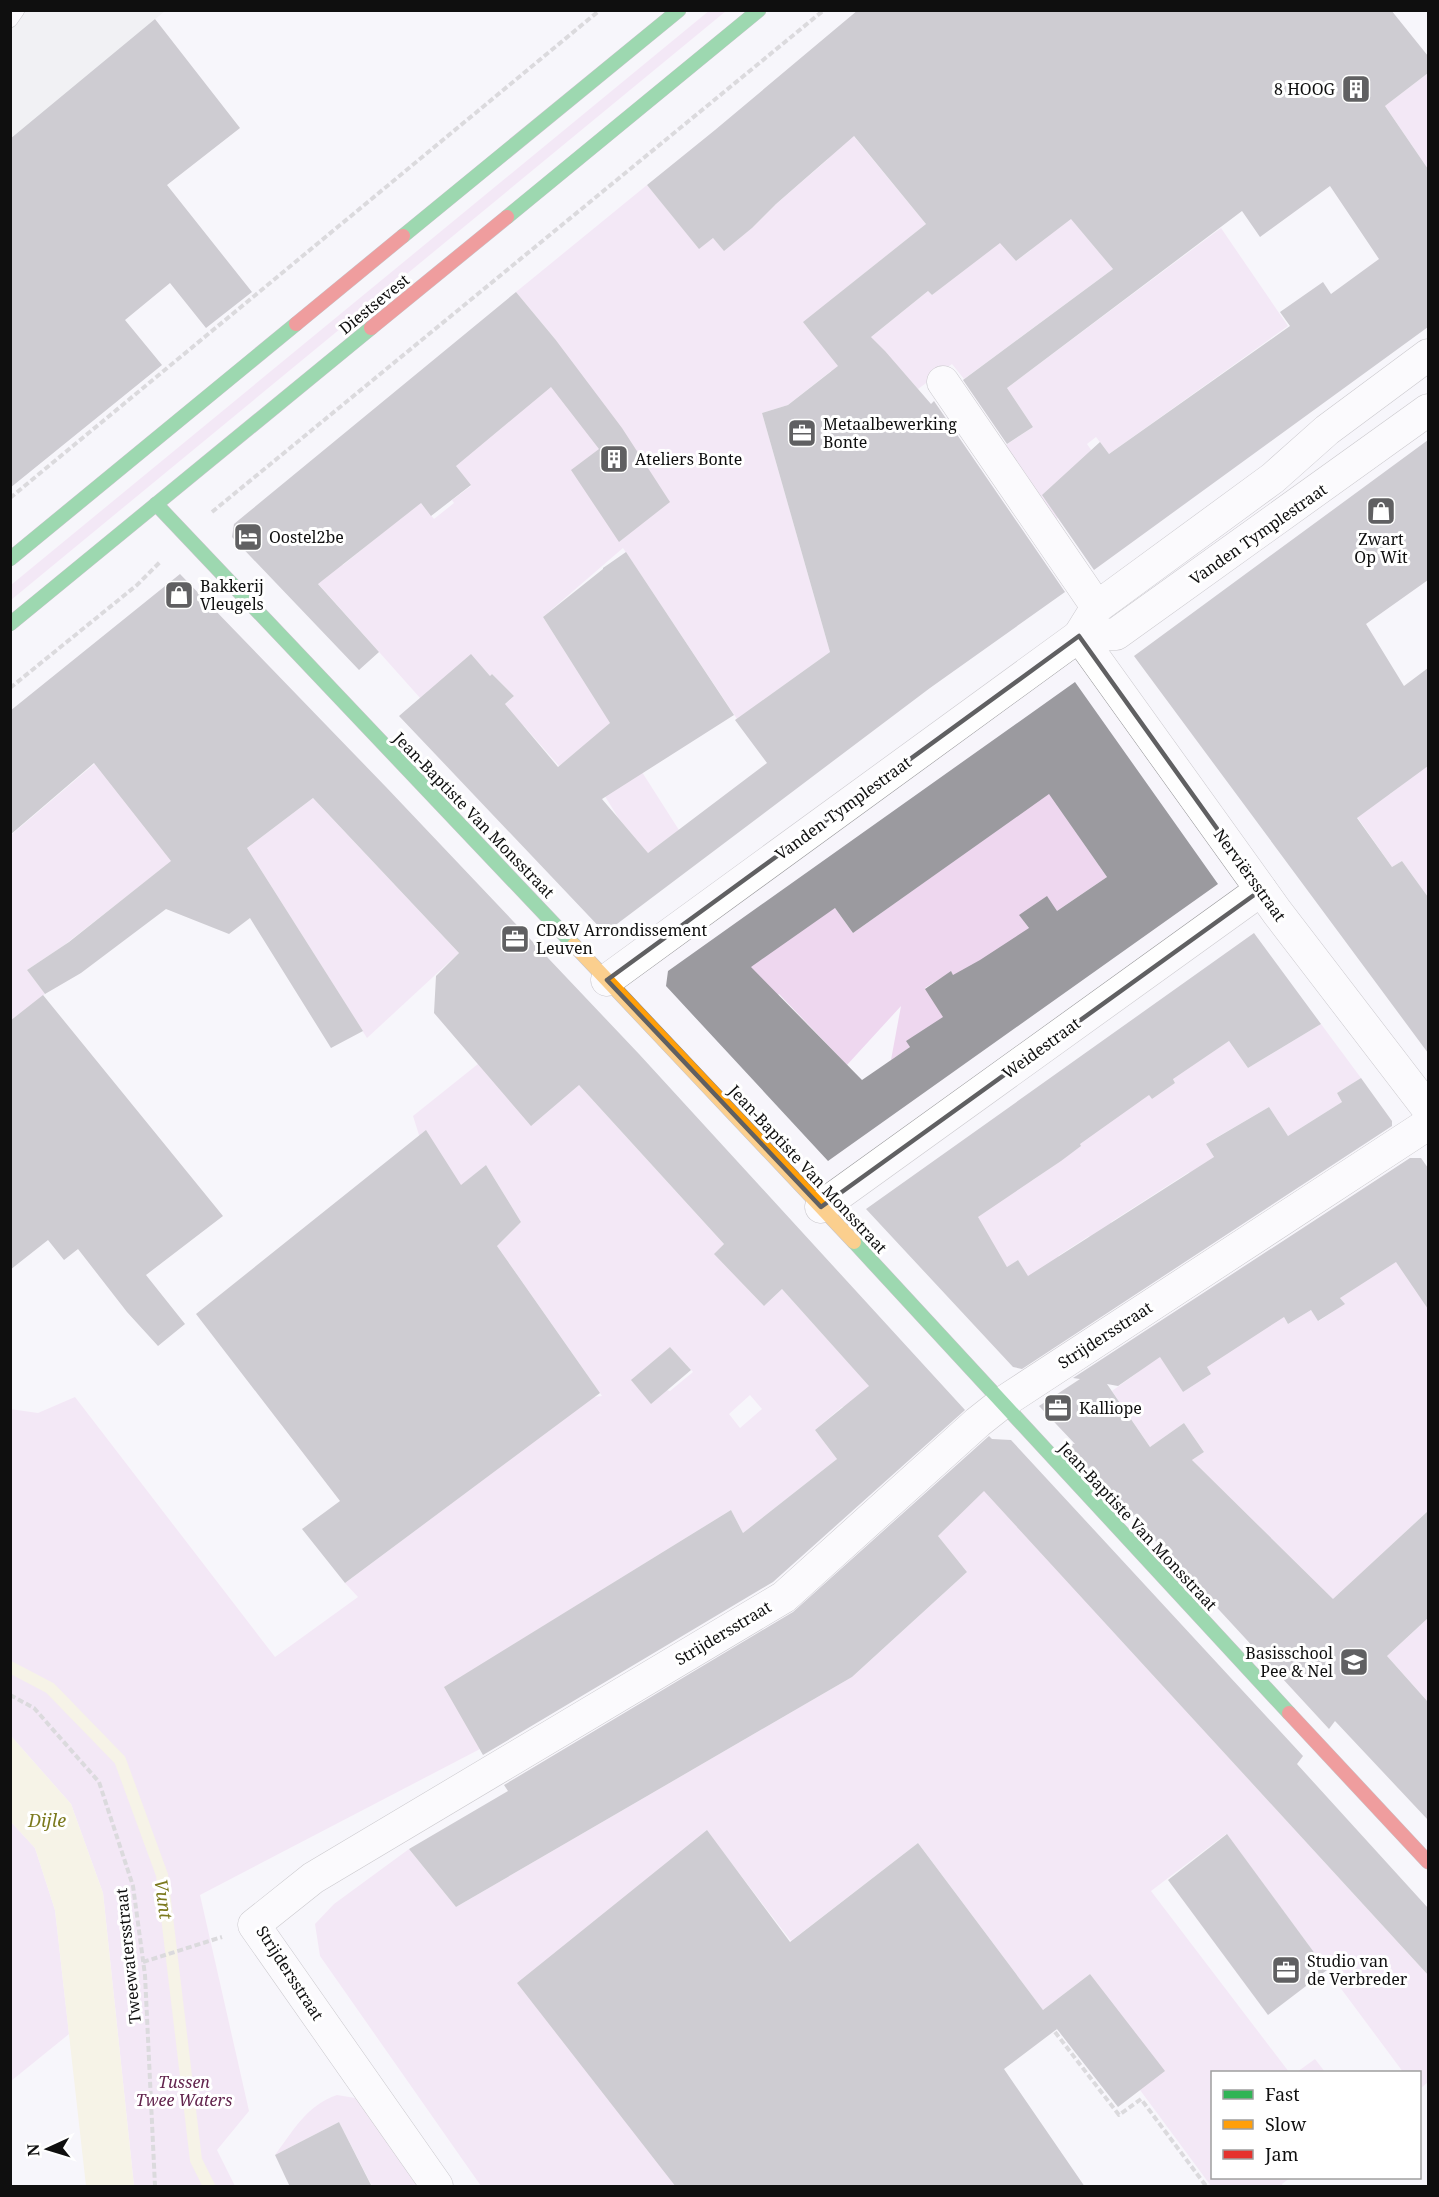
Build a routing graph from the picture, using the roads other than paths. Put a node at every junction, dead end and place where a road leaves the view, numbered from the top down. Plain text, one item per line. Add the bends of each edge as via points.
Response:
1 (17, 10) edge
2 (679, 10) edge
3 (759, 10) edge
4 (10, 20) edge
5 (1428, 355) edge
6 (943, 382) dead end
7 (1428, 410) edge
8 (156, 504) junction
9 (10, 559) edge
10 (1097, 607) junction
11 (10, 624) edge
12 (1079, 636) junction
13 (1261, 890) junction
14 (607, 980) junction
15 (1428, 1109) edge
16 (1428, 1124) edge
17 (821, 1207) junction
18 (1002, 1403) junction
19 (1428, 1862) edge
20 (437, 2187) edge

1 - 4 lane
2 - 9 street, Diestsevest
3 - 8 street, Diestsevest
5 - 10 street, Vanden Tymplestraat via 1327,430 1273,478
6 - 10 street
7 - 12 street, Vanden Tymplestraat via 1116,634
8 - 11 street, Diestsevest
8 - 14 street, Jean-Baptiste Van Monsstraat
10 - 12 street, Vanden Tymplestraat
12 - 13 street, Nerviërsstraat
12 - 14 street, Vanden Tymplestraat
13 - 15 street, Nerviërsstraat
13 - 17 street, Weidestraat
14 - 17 street, Jean-Baptiste Van Monsstraat
16 - 18 street, Strijdersstraat
17 - 18 street, Jean-Baptiste Van Monsstraat
18 - 19 street, Jean-Baptiste Van Monsstraat
18 - 20 street, Strijdersstraat via 784,1597 313,1878 254,1925

